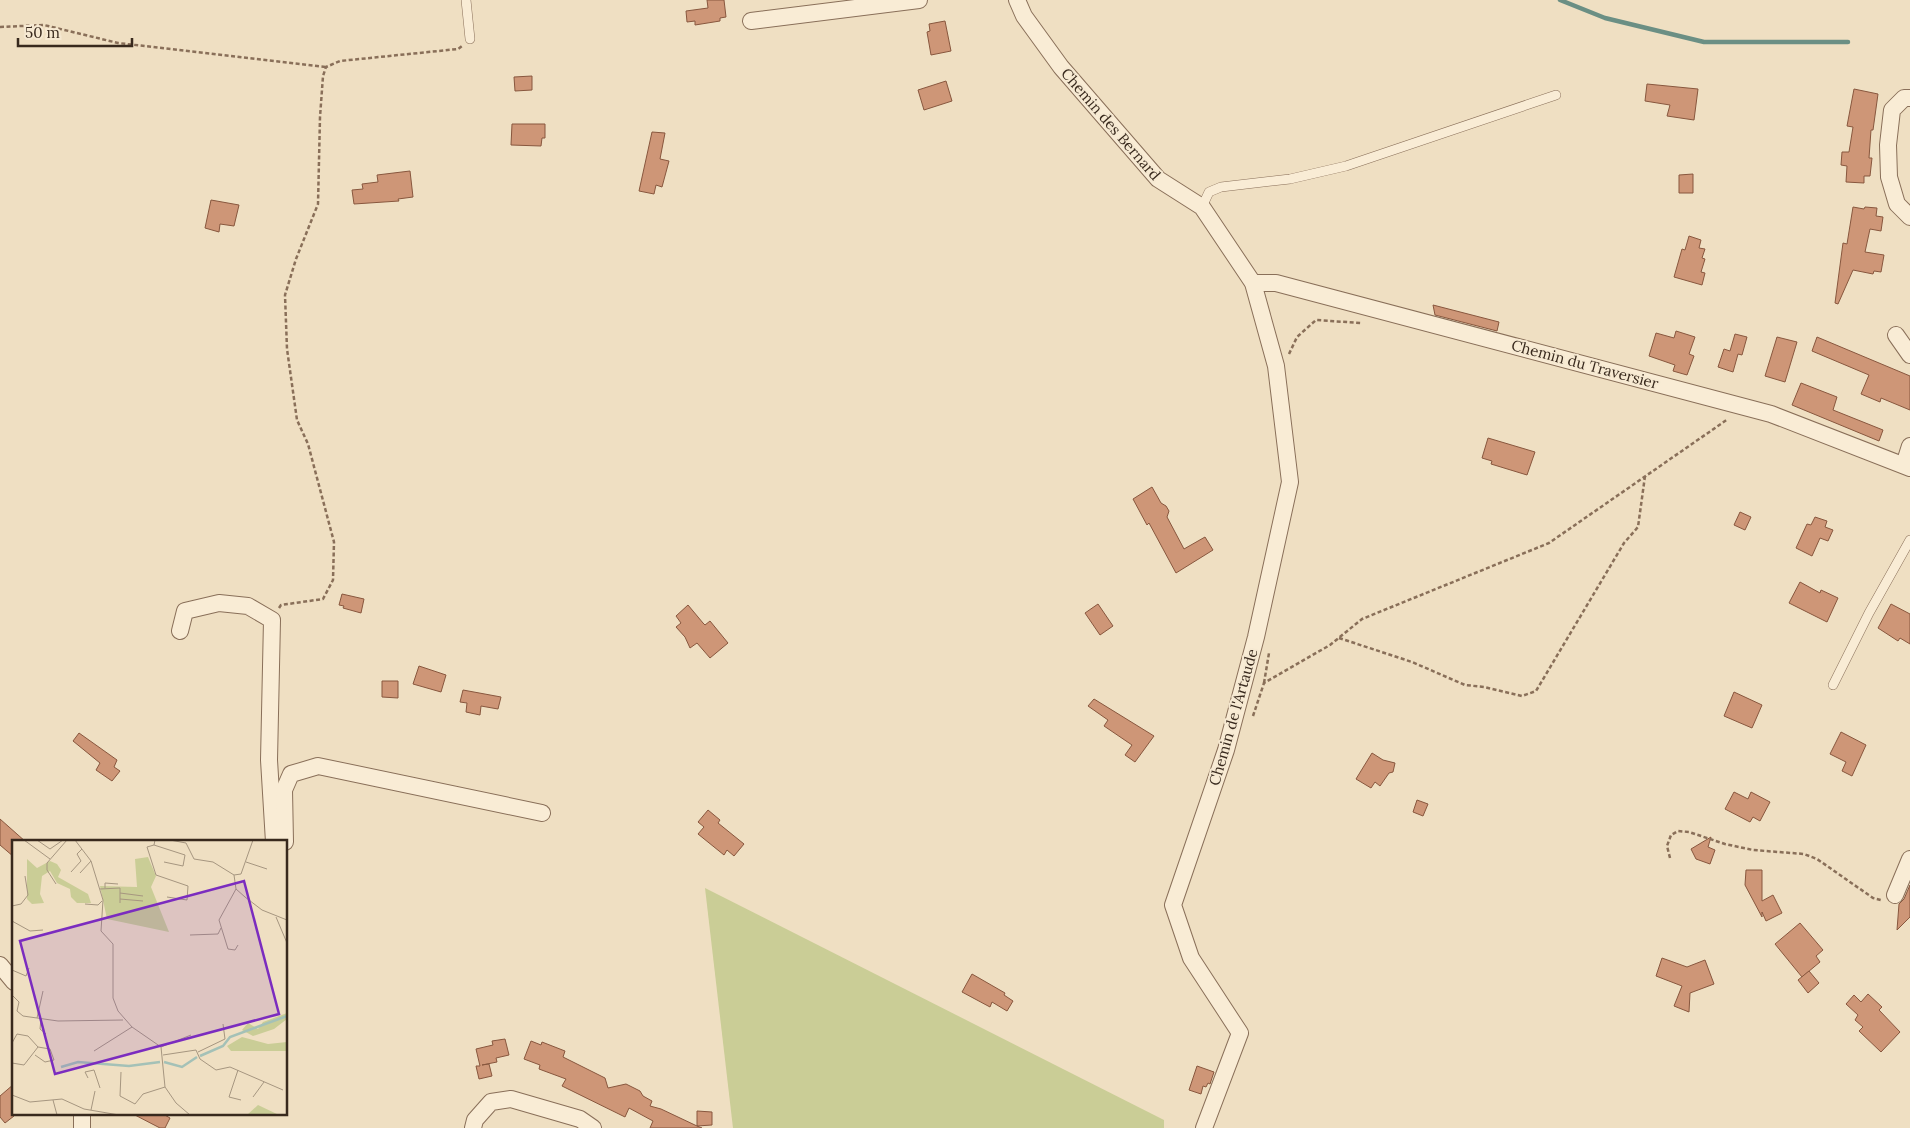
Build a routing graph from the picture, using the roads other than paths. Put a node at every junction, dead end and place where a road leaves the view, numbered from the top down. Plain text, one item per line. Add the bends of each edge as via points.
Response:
1 (466, 0) edge
2 (918, 0) edge
3 (1017, 0) edge
4 (751, 21) dead end
5 (470, 39) road end
6 (1556, 95) dead end
7 (1910, 98) edge
8 (1202, 207) junction
9 (1910, 217) edge
10 (1253, 283) junction
11 (1896, 335) dead end
12 (1910, 355) edge
13 (1910, 446) edge
14 (1907, 467) edge
15 (1910, 540) edge
16 (180, 631) dead end
17 (1833, 685) dead end
18 (542, 813) dead end
19 (274, 840) edge
20 (285, 840) edge
21 (1910, 859) edge
22 (1895, 895) road end
23 (0, 965) edge
24 (12, 980) edge
25 (473, 1128) edge
26 (593, 1128) edge
27 (1204, 1128) edge

1 - 5 lane
2 - 4 street
3 - 8 street, Chemin des Bernard via 1024,16 1061,67 1158,180
6 - 8 lane via 1346,166 1290,179 1221,187 1209,192
7 - 9 street via 1904,98 1892,110 1888,145 1889,177 1897,204
8 - 10 street, Chemin des Bernard
10 - 14 street, Chemin du Traversier via 1276,283 1746,407 1780,417
10 - 27 street, Chemin de l'Artaude via 1276,366 1290,482 1256,637 1226,750 1173,905 1191,958 1240,1033
11 - 12 street
13 - 14 street
15 - 17 lane
16 - 19 street via 185,611 220,603 248,606 272,620 269,760
18 - 20 street via 318,766 291,774 284,790
21 - 22 street
23 - 24 street
25 - 26 street via 475,1120 491,1102 511,1100 580,1119

